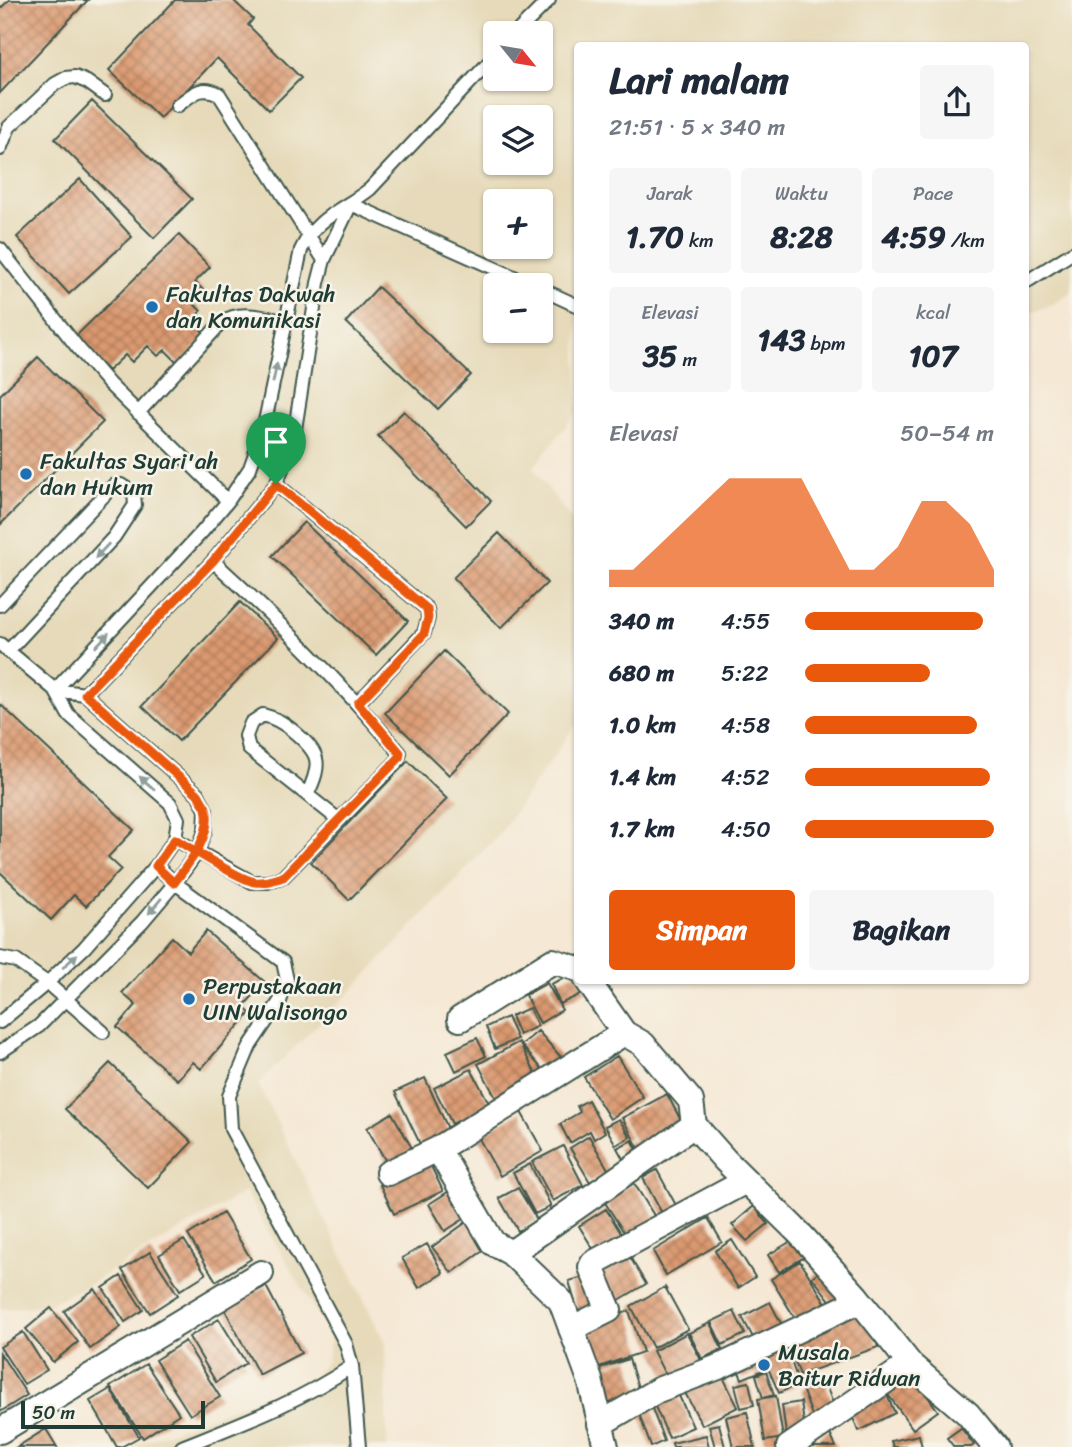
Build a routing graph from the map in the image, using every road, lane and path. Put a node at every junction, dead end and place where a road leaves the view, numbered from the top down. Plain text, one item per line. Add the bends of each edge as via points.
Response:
1 (549, 0) edge
2 (528, 21) edge
3 (483, 69) edge
4 (105, 94) dead end
5 (177, 106) dead end
6 (5, 122) edge
7 (0, 149) edge
8 (351, 204) junction
9 (308, 236) junction
10 (0, 249) edge
11 (1072, 253) edge
12 (324, 260) junction
13 (506, 273) edge
14 (1029, 280) edge
15 (553, 295) edge
16 (574, 304) edge
17 (286, 321) junction
18 (138, 413) junction
19 (276, 484) junction
20 (228, 501) junction
21 (213, 561) junction
22 (0, 605) edge
23 (4, 648) edge
24 (55, 690) junction
25 (85, 694) junction
26 (358, 703) junction
27 (307, 795) junction
28 (339, 820) junction
29 (175, 839) junction
30 (197, 853) junction
31 (156, 866) junction
32 (174, 883) junction
33 (0, 958) edge
34 (574, 968) edge
35 (47, 983) junction
36 (590, 984) edge
37 (64, 1000) junction
38 (460, 1019) dead end
39 (3, 1021) edge
40 (103, 1032) dead end
41 (625, 1033) junction
42 (19, 1040) junction
43 (0, 1052) edge
44 (694, 1125) junction
45 (438, 1149) junction
46 (388, 1173) dead end
47 (746, 1181) junction
48 (511, 1253) junction
49 (261, 1273) dead end
50 (859, 1301) junction
51 (571, 1329) junction
52 (909, 1364) junction
53 (352, 1366) junction
54 (0, 1431) edge
55 (603, 1435) edge
56 (985, 1444) edge
57 (182, 1447) edge
58 (359, 1447) edge
59 (789, 1447) edge

1 - 2 lane
3 - 8 lane
4 - 6 lane via 75,77 66,78
5 - 9 lane via 198,90 219,94
6 - 7 lane
8 - 9 lane via 320,221
8 - 12 lane
8 - 13 lane
9 - 12 lane
9 - 17 lane
10 - 18 lane via 78,348
11 - 14 lane
12 - 19 lane via 293,442
15 - 16 lane
17 - 18 lane via 232,316
20 -> 17 lane via 250,468 263,431
18 - 20 lane
19 - 21 lane
19 - 26 lane via 427,609 424,634
24 -> 20 lane
21 - 25 lane
21 - 26 lane
22 -> 23 lane via 113,485 134,494 135,505 114,537
23 - 24 lane
24 - 25 lane
29 -> 24 lane via 178,819 170,803 68,714
25 - 30 lane via 198,794 206,810
26 - 28 lane via 400,753
27 - 27 lane via 317,775 316,756 309,744 276,718 263,715 251,723 246,736 249,749
27 - 28 lane
28 - 30 lane via 283,877 268,881 253,882
29 - 30 lane
29 - 31 lane
30 - 32 lane
31 - 32 lane
35 -> 31 lane
32 -> 37 lane
32 - 53 lane via 283,962 286,980 280,1001 250,1046 229,1096 231,1129 346,1344
33 - 35 lane via 16,961
34 - 38 street via 553,961
35 - 37 lane
35 - 39 lane
36 - 41 street
37 - 40 lane
37 - 42 lane
39 - 42 lane
41 - 44 street via 643,1044 691,1101
41 - 45 street
42 - 43 lane
44 - 47 street
44 - 48 street
45 - 46 street
45 - 48 street via 492,1243
47 - 50 street
47 - 51 street via 593,1263 590,1267 609,1310
48 - 51 street via 561,1301
49 - 54 street
50 - 52 street
50 - 55 street via 721,1366 658,1390
51 - 55 street
52 - 56 street via 968,1414
52 - 59 street
53 - 57 lane via 249,1420
53 - 58 lane

